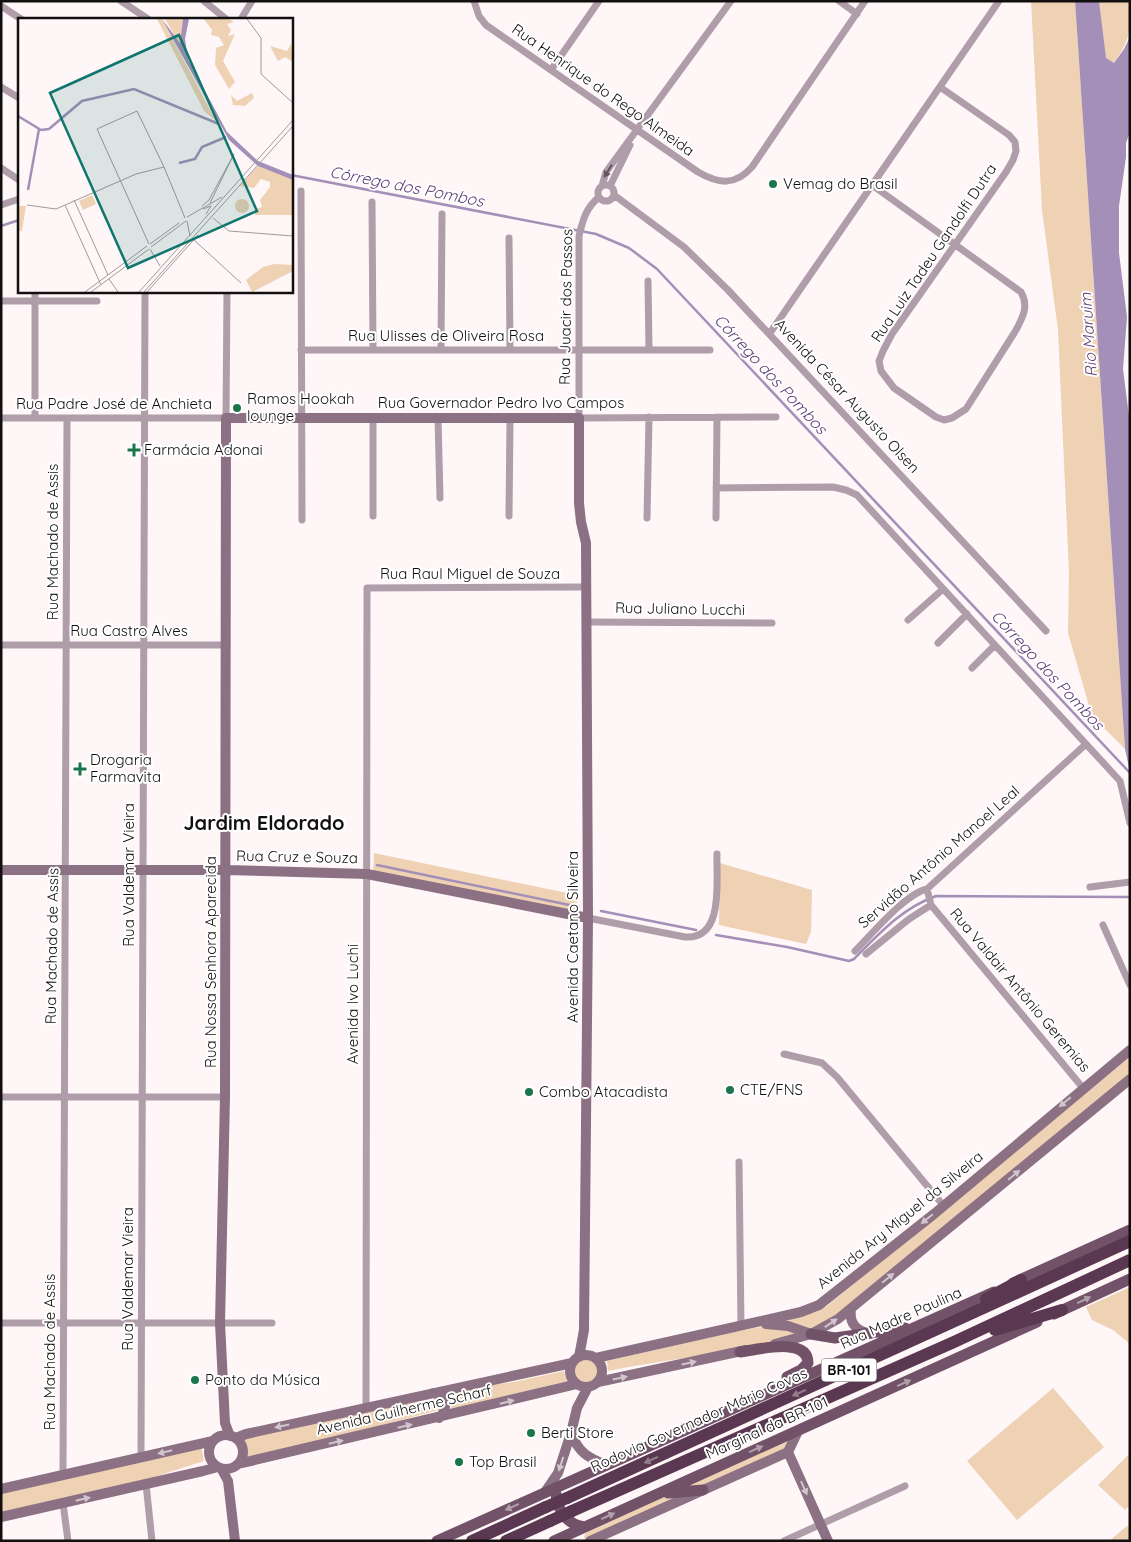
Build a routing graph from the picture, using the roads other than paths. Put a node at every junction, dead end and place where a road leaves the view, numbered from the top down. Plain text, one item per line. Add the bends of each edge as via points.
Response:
1 (121, 1) edge
2 (204, 1) edge
3 (252, 1) edge
4 (598, 1) edge
5 (731, 1) edge
6 (838, 1) edge
7 (865, 1) edge
8 (999, 1) edge
9 (474, 2) edge
10 (1, 6) edge
11 (857, 14) junction
12 (19, 18) edge
13 (146, 18) edge
14 (225, 18) edge
15 (242, 18) edge
16 (551, 70) junction
17 (1, 87) edge
18 (940, 87) junction
19 (18, 97) edge
20 (638, 129) junction
21 (1, 168) edge
22 (18, 179) edge
23 (872, 185) junction
24 (606, 186) junction
25 (301, 191) dead end
26 (614, 195) junction
27 (599, 196) junction
28 (18, 199) edge
29 (372, 202) dead end
30 (1, 205) edge
31 (442, 214) dead end
32 (509, 238) dead end
33 (955, 244) junction
34 (648, 281) dead end
35 (35, 292) edge
36 (145, 292) edge
37 (227, 292) edge
38 (1, 301) edge
39 (35, 301) junction
40 (97, 301) dead end
41 (770, 333) junction
42 (301, 350) junction
43 (372, 350) junction
44 (441, 350) junction
45 (510, 350) junction
46 (579, 350) junction
47 (649, 350) junction
48 (710, 350) dead end
49 (649, 417) junction
50 (718, 417) junction
51 (776, 417) dead end
52 (1, 418) edge
53 (35, 418) junction
54 (67, 418) junction
55 (144, 418) junction
56 (226, 418) junction
57 (302, 418) junction
58 (373, 418) junction
59 (438, 418) junction
60 (510, 418) junction
61 (579, 418) junction
62 (716, 488) junction
63 (440, 498) dead end
64 (373, 516) dead end
65 (510, 516) dead end
66 (647, 518) dead end
67 (716, 518) dead end
68 (302, 520) dead end
69 (586, 543) joint
70 (586, 587) junction
71 (943, 589) junction
72 (367, 600) joint
73 (967, 614) junction
74 (908, 620) dead end
75 (587, 622) junction
76 (772, 623) dead end
77 (1046, 631) dead end
78 (938, 643) dead end
79 (995, 644) junction
80 (1, 645) edge
81 (66, 645) junction
82 (143, 645) junction
83 (227, 645) junction
84 (972, 668) dead end
85 (1086, 744) junction
86 (1130, 823) edge
87 (717, 854) dead end
88 (1, 870) edge
89 (66, 870) junction
90 (143, 870) junction
91 (226, 870) junction
92 (367, 874) junction
93 (1130, 882) edge
94 (1090, 887) dead end
95 (928, 890) junction
96 (931, 904) junction
97 (588, 918) junction
98 (1103, 925) dead end
99 (855, 951) dead end
100 (866, 954) dead end
101 (1130, 985) edge
102 (1130, 1050) edge
103 (784, 1054) dead end
104 (1130, 1079) edge
105 (1083, 1088) junction
106 (1, 1096) edge
107 (64, 1097) junction
108 (143, 1097) junction
109 (225, 1098) junction
110 (739, 1162) dead end
111 (943, 1205) junction
112 (1130, 1230) edge
113 (1130, 1241) edge
114 (1130, 1260) edge
115 (1130, 1279) edge
116 (1021, 1280) junction
117 (851, 1309) junction
118 (1062, 1310) junction
119 (142, 1322) junction
120 (1, 1323) edge
121 (63, 1323) junction
122 (220, 1323) junction
123 (272, 1323) dead end
124 (922, 1325) junction
125 (743, 1326) junction
126 (584, 1330) junction
127 (934, 1332) junction
128 (811, 1334) junction
129 (871, 1334) junction
130 (954, 1342) junction
131 (740, 1352) junction
132 (594, 1357) junction
133 (575, 1360) junction
134 (598, 1382) junction
135 (581, 1386) junction
136 (432, 1393) junction
137 (746, 1403) junction
138 (366, 1408) junction
139 (439, 1418) junction
140 (225, 1423) junction
141 (798, 1431) junction
142 (571, 1433) junction
143 (233, 1437) junction
144 (215, 1439) junction
145 (788, 1452) junction
146 (141, 1458) junction
147 (236, 1465) junction
148 (606, 1465) junction
149 (220, 1467) junction
150 (63, 1475) junction
151 (228, 1481) junction
152 (146, 1484) junction
153 (905, 1486) dead end
154 (556, 1487) junction
155 (1, 1489) edge
156 (703, 1490) junction
157 (545, 1492) junction
158 (659, 1493) junction
159 (63, 1503) junction
160 (1, 1517) edge
161 (820, 1524) junction
162 (584, 1527) junction
163 (558, 1538) edge
164 (68, 1541) edge
165 (152, 1541) edge
166 (235, 1541) edge
167 (437, 1541) edge
168 (472, 1541) edge
169 (506, 1541) edge
170 (590, 1541) edge
171 (784, 1541) edge
172 (828, 1541) edge

1 - 13 street
2 - 14 street
3 - 15 street
4 - 16 street
5 - 20 street
6 - 11 street
7 - 11 street
8 - 18 street
9 - 16 street, Rua Henrique do Rego Almeida via 486,25
10 - 12 street
11 - 20 street, Rua Henrique do Rego Almeida via 752,167 736,180 723,182 706,177
16 - 20 street, Rua Henrique do Rego Almeida
17 - 19 street
18 - 23 street
18 - 33 street, Rua Luiz Tadeu Gandolfi Dutra via 1009,135 1015,142 1016,151 1006,172
20 - 24 street via 606,172
21 - 22 street
23 - 33 street
23 - 41 street
24 - 26 street via 613,190
24 - 27 street via 599,190
25 - 42 street
26 - 27 street via 607,200
26 - 41 street, Avenida César Augusto Olsen via 684,247
27 - 46 street, Rua Juacir dos Passos via 590,204 579,236
28 - 30 street
29 - 43 street
31 - 44 street
32 - 45 street
33 - 33 street, Rua Luiz Tadeu Gandolfi Dutra via 1021,292 1026,307 1023,318 966,409 944,420 894,388 881,371 879,361 887,342
34 - 47 street
35 - 39 street
36 - 55 street, Rua Valdemar Vieira
37 - 56 street, Rua Nossa Senhora Aparecida
38 - 39 street
39 - 40 street
39 - 53 street
41 - 77 street, Avenida César Augusto Olsen
42 - 43 street, Rua Ulisses de Oliveira Rosa
42 - 57 street
43 - 44 street, Rua Ulisses de Oliveira Rosa
44 - 45 street, Rua Ulisses de Oliveira Rosa
45 - 46 street, Rua Ulisses de Oliveira Rosa
46 - 47 street, Rua Ulisses de Oliveira Rosa
46 - 61 street, Rua Juacir dos Passos
47 - 48 street, Rua Ulisses de Oliveira Rosa
49 - 50 street, Rua Governador Pedro Ivo Campos
49 - 61 street, Rua Governador Pedro Ivo Campos
49 - 66 street
50 - 51 street, Rua Governador Pedro Ivo Campos
50 - 62 street
52 - 53 street, Rua Padre José de Anchieta
53 - 54 street, Rua Padre José de Anchieta
54 - 55 street, Rua Padre José de Anchieta
54 - 81 street, Rua Machado de Assis
55 - 56 street, Rua Padre José de Anchieta
55 - 82 street, Rua Valdemar Vieira
56 - 57 street, Rua Governador Pedro Ivo Campos
56 - 83 street, Rua Nossa Senhora Aparecida
57 - 58 street, Rua Governador Pedro Ivo Campos
57 - 68 street
58 - 59 street, Rua Governador Pedro Ivo Campos
58 - 64 street
59 - 60 street, Rua Governador Pedro Ivo Campos
59 - 63 street
60 - 61 street, Rua Governador Pedro Ivo Campos
60 - 65 street
61 - 69 street, Rua Juacir dos Passos via 579,503
62 - 67 street
62 - 71 street via 833,487 846,490 857,495
69 - 70 street, Avenida Caetano Silveira
70 - 72 street, Rua Raul Miguel de Souza via 367,588
70 - 75 street, Avenida Caetano Silveira
71 - 73 street
71 - 74 street
72 - 92 street, Avenida Ivo Luchi
73 - 78 street
73 - 79 street
75 - 76 street, Rua Juliano Lucchi
75 - 97 street, Avenida Caetano Silveira
79 - 84 street
79 - 85 street
80 - 81 street, Rua Castro Alves
81 - 82 street, Rua Castro Alves
81 - 89 street, Rua Machado de Assis
82 - 83 street, Rua Castro Alves
82 - 90 street, Rua Valdemar Vieira
83 - 91 street, Rua Nossa Senhora Aparecida
85 - 86 street via 1120,781
85 - 95 street, Servidão Antônio Manoel Leal
87 - 97 street via 714,919 705,931 697,935 685,937
88 - 89 street, Rua Cruz e Souza
89 - 90 street, Rua Cruz e Souza
89 - 107 street, Rua Machado de Assis
90 - 91 street, Rua Cruz e Souza
90 - 108 street, Rua Valdemar Vieira
91 - 92 street, Rua Cruz e Souza
91 - 109 street, Rua Nossa Senhora Aparecida
92 - 97 street, Rua Cruz e Souza
92 - 138 street, Avenida Ivo Luchi
93 - 94 street
95 - 96 street
95 - 99 street, Servidão Antônio Manoel Leal via 914,895 893,912
96 - 100 street, Rua Valdair Antônio Geremias
96 - 105 street, Rua Valdair Antônio Geremias
97 - 126 street, Avenida Caetano Silveira
98 - 101 street
102 - 105 street, Avenida Ary Miguel da Silveira
103 - 111 street via 816,1061 827,1067
117 -> 104 street
105 -> 111 street, Avenida Ary Miguel da Silveira
106 - 107 street
107 - 108 street
107 - 121 street, Rua Machado de Assis
108 - 109 street
108 - 119 street, Rua Valdemar Vieira
109 - 122 street, Rua Nossa Senhora Aparecida
110 - 125 street
111 -> 125 street, Avenida Ary Miguel da Silveira via 819,1305
112 - 116 main road, Rua Madre Paulina
113 - 127 highway, Rodovia Governador Mário Covas / BR-101
114 - 130 highway, BR-101
118 -> 115 main road, Marginal da BR-101
116 - 124 main road, Rua Madre Paulina
116 - 127 highway
128 -> 117 street
117 - 129 street via 853,1325
118 - 130 highway
141 -> 118 main road, Marginal da BR-101
119 - 121 street
119 - 122 street
119 - 146 street, Rua Valdemar Vieira
120 - 121 street
121 - 150 street, Rua Machado de Assis
122 - 123 street
122 - 140 street, Rua Nossa Senhora Aparecida
124 - 129 main road
124 - 137 main road, Rua Madre Paulina
125 - 128 street via 773,1324
125 - 132 street, Avenida Ary Miguel da Silveira
126 - 132 street, Avenida Caetano Silveira
126 - 133 street, Avenida Caetano Silveira
127 -> 168 highway, Rodovia Governador Mário Covas / BR-101, bridge
128 - 129 main road via 835,1338
128 - 131 street
130 - 169 highway, BR-101, bridge
134 -> 131 street
131 - 137 main road via 792,1347 805,1352 808,1357 808,1363 801,1370 752,1396
132 - 133 street via 588,1355
132 - 134 street via 600,1362 603,1372
133 - 135 street via 570,1372 573,1381
133 - 136 street, Avenida Guilherme Scharf
134 - 135 street
139 -> 135 street, Avenida Guilherme Scharf
135 - 142 street
136 - 138 street, Avenida Guilherme Scharf
136 - 139 street via 439,1395 445,1403 445,1410
137 - 148 main road, Rua Madre Paulina
138 -> 143 street, Avenida Guilherme Scharf
147 -> 139 street, Avenida Guilherme Scharf
140 - 143 street, Rua Nossa Senhora Aparecida
140 - 144 street, Rua Nossa Senhora Aparecida
141 - 145 street
158 -> 141 main road, Marginal da BR-101
142 - 148 street via 580,1451
142 -> 157 street via 558,1473
143 - 144 street
143 - 147 street via 243,1451
144 -> 146 street
144 - 149 street via 210,1455 212,1462
145 - 156 street
145 -> 161 street
146 - 150 street
147 - 149 street via 225,1469
147 - 151 street
148 - 154 main road, Rua Madre Paulina
149 - 151 street
149 - 152 street
150 - 155 street
151 - 166 street
159 -> 152 street
152 - 165 street
153 - 161 street
154 - 157 main road, Rua Madre Paulina
154 - 162 main road via 559,1506 568,1521
156 - 158 main road
156 - 170 street
157 - 163 main road via 562,1520
157 -> 167 main road, Rua Madre Paulina
162 -> 158 main road, Marginal da BR-101
159 - 160 street
159 - 164 street
161 - 171 street
161 - 172 street
162 - 163 main road, Marginal da BR-101

